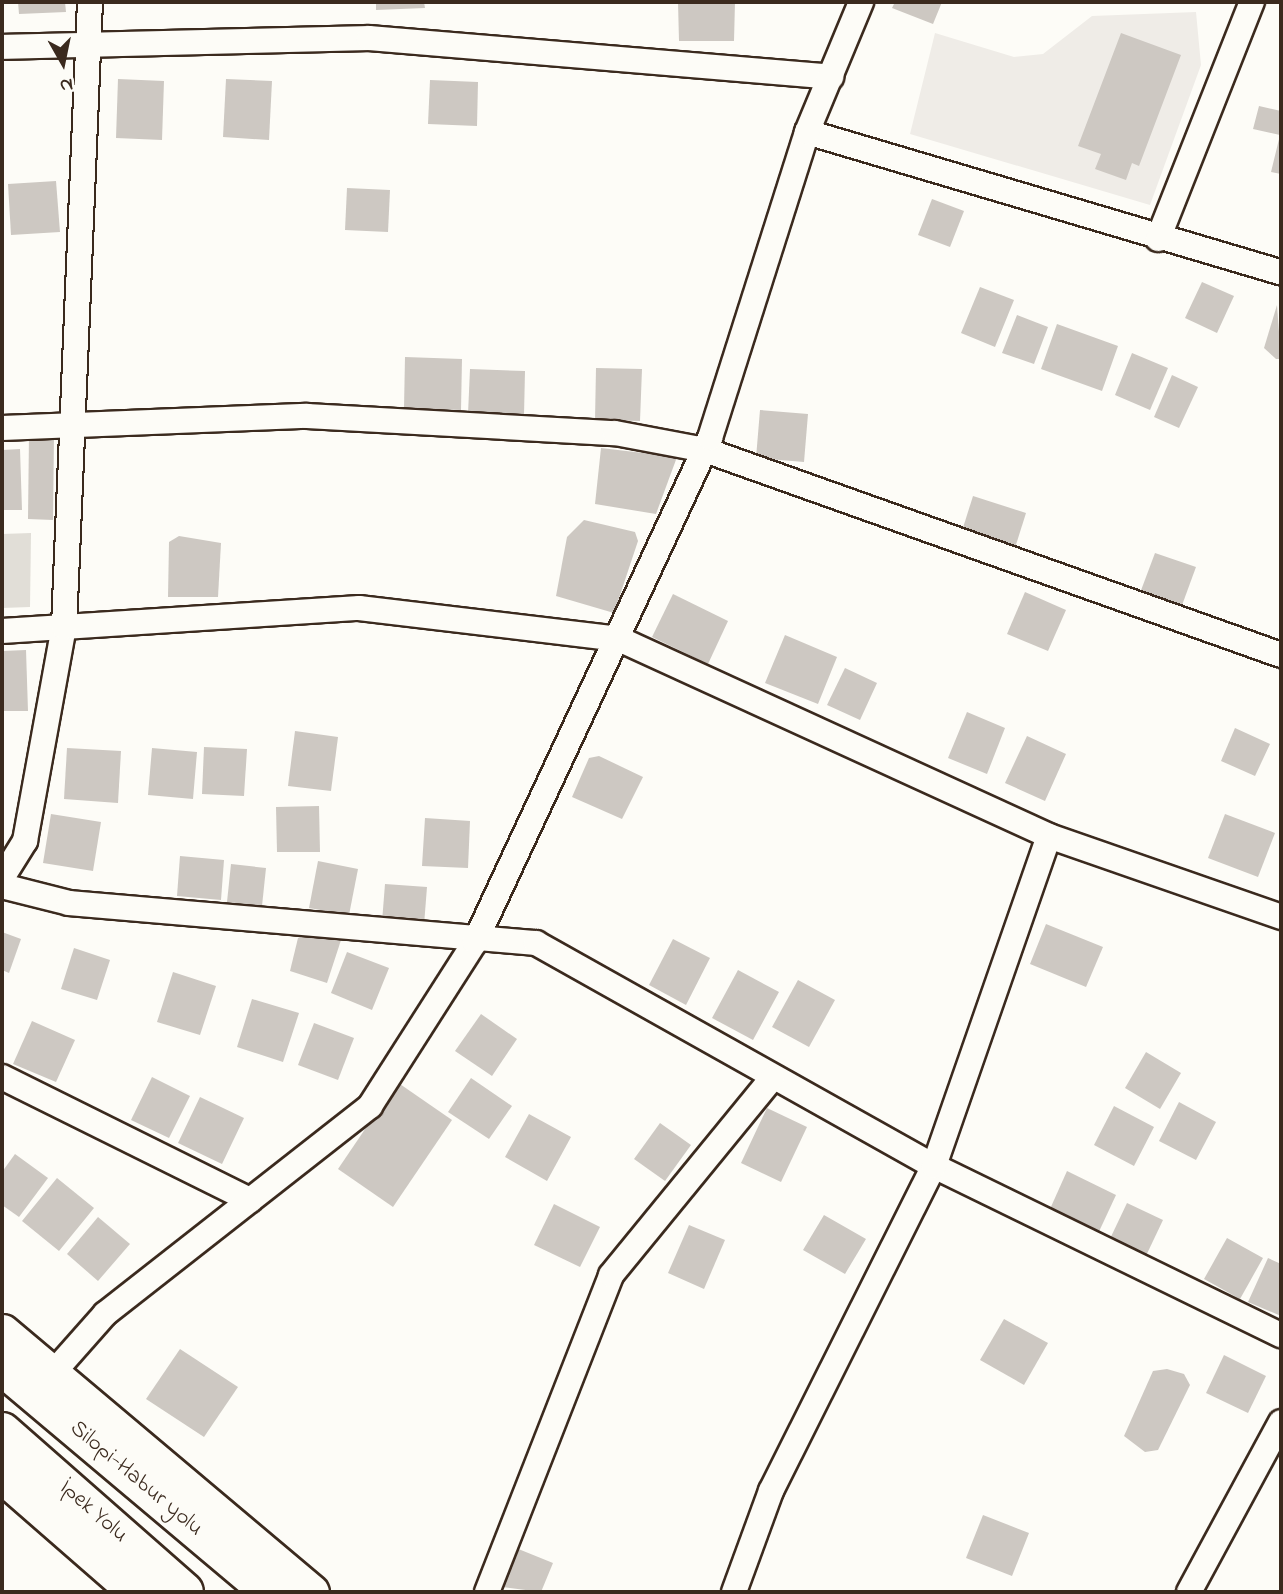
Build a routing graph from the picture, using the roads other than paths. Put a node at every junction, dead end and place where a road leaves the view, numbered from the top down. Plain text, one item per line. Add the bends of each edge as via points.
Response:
1 (90, 2) edge
2 (861, 2) edge
3 (1252, 2) edge
4 (88, 44) junction
5 (2, 47) edge
6 (831, 77) junction
7 (807, 132) junction
8 (1158, 239) junction
9 (1281, 272) edge
10 (68, 425) junction
11 (2, 428) edge
12 (705, 450) junction
13 (64, 627) junction
14 (2, 631) edge
15 (619, 639) junction
16 (1281, 655) edge
17 (1049, 836) junction
18 (2, 878) edge
19 (2, 886) edge
20 (1281, 917) edge
21 (475, 942) junction
22 (2, 1077) edge
23 (772, 1078) junction
24 (934, 1166) junction
25 (250, 1200) junction
26 (2, 1332) edge
27 (1281, 1335) edge
28 (2, 1366) edge
29 (52, 1374) junction
30 (1281, 1422) edge
31 (2, 1432) edge
32 (2, 1475) edge
33 (136, 1592) edge
34 (184, 1592) edge
35 (270, 1592) edge
36 (311, 1592) edge
37 (486, 1592) edge
38 (734, 1592) edge
39 (1189, 1592) edge

1 - 4 street
2 - 6 street
3 - 8 street
4 - 5 street
4 - 6 street via 369,38
4 - 10 street
6 - 7 street
7 - 8 street
7 - 12 street
8 - 9 street
10 - 11 street
10 - 12 street via 307,416 615,433
10 - 13 street
12 - 15 street
12 - 16 street
13 - 14 street
13 - 15 street via 359,608
13 - 18 street via 24,841
15 - 17 street
15 - 21 street
17 - 20 street
17 - 24 street
19 - 21 street via 69,903 323,921
21 - 23 street via 536,943
21 - 25 street via 370,1105
22 - 25 street
23 - 24 street
23 - 37 street via 611,1275
24 - 27 street
24 - 38 street via 771,1491
25 - 29 street via 106,1314
26 - 29 street
28 - 35 highway, Silopi-Habur yolu
29 - 36 street
30 - 39 street
31 - 34 highway, İpek Yolu
32 - 33 street

